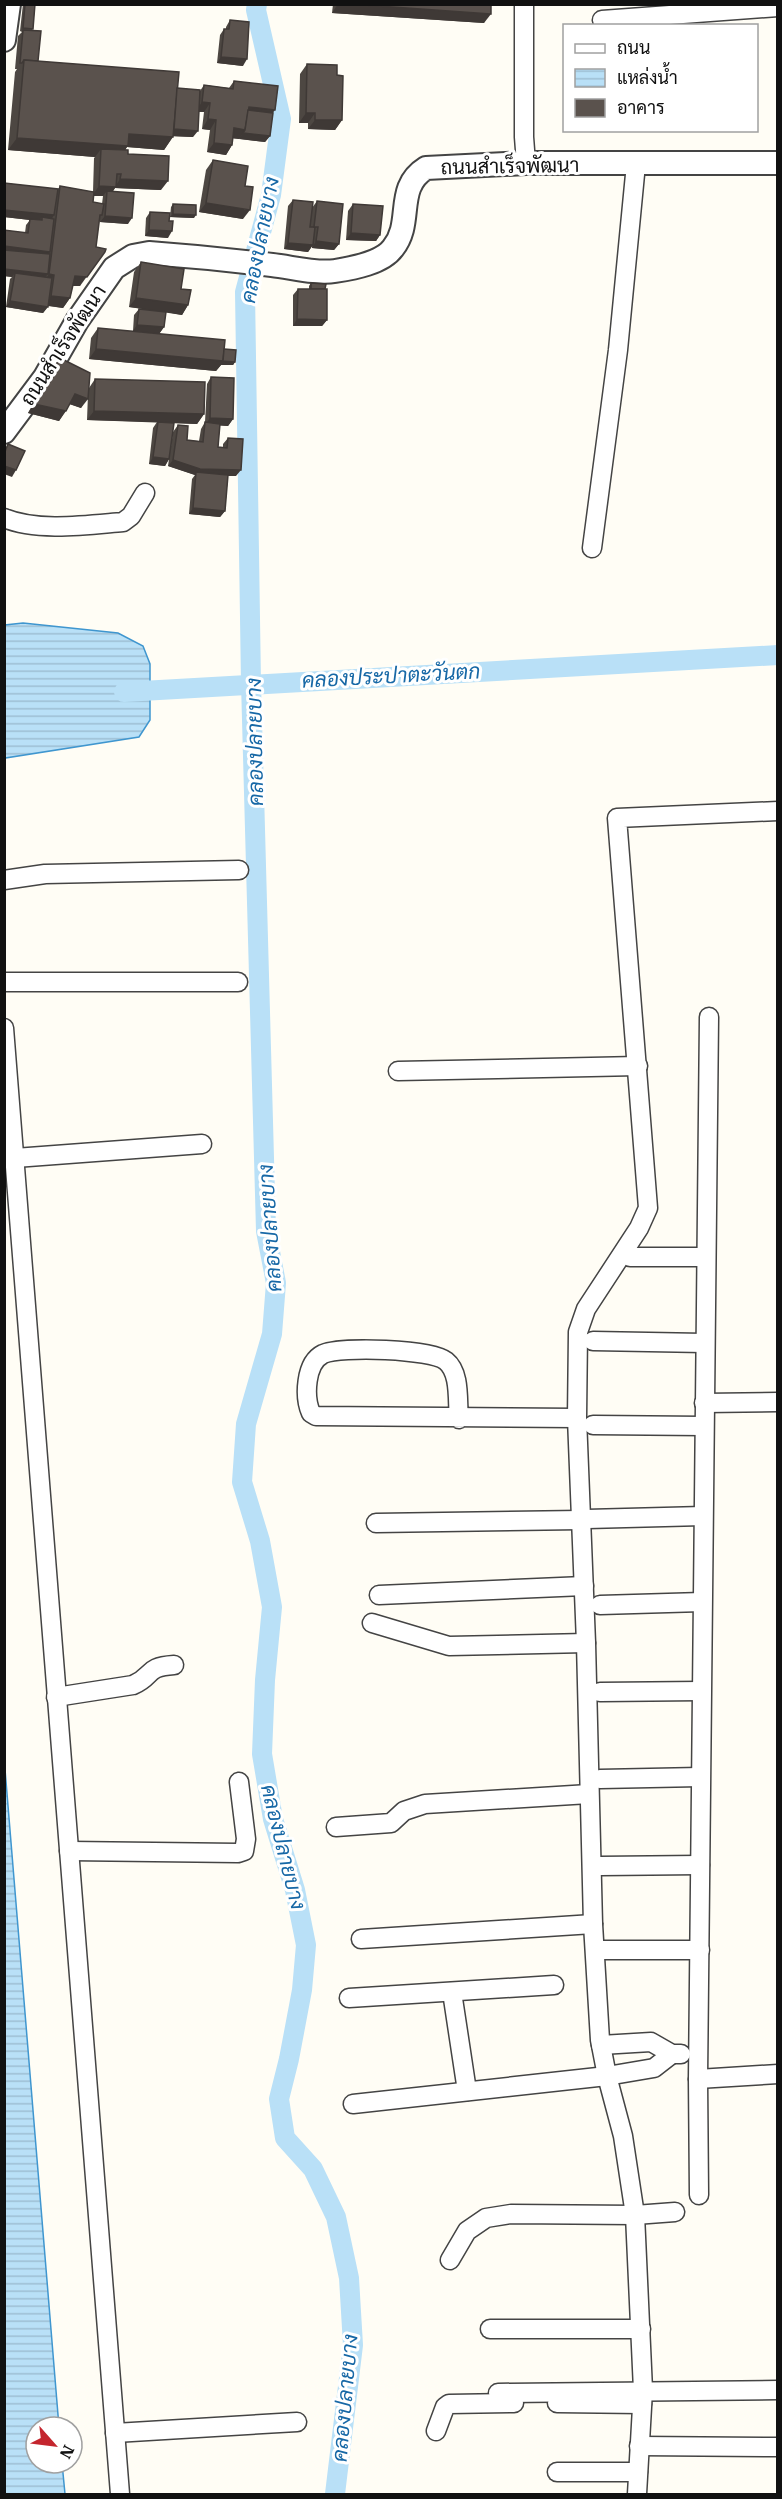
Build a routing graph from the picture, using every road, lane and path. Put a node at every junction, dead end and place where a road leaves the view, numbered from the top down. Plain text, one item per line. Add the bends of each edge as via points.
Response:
1 (9, 4) edge
2 (524, 4) edge
3 (777, 6) edge
4 (602, 20) dead end
5 (4, 40) edge
6 (526, 163) junction
7 (777, 163) edge
8 (636, 164) junction
9 (4, 432) edge
10 (145, 493) dead end
11 (4, 518) edge
12 (593, 539) dead end
13 (777, 811) edge
14 (239, 870) dead end
15 (4, 880) edge
16 (4, 982) edge
17 (238, 982) dead end
18 (709, 1017) dead end
19 (4, 1028) edge
20 (638, 1066) junction
21 (398, 1071) dead end
22 (202, 1144) dead end
23 (15, 1158) junction
24 (630, 1257) dead end
25 (705, 1257) junction
26 (593, 1341) dead end
27 (704, 1343) junction
28 (777, 1402) edge
29 (704, 1403) junction
30 (459, 1419) junction
31 (585, 1421) junction
32 (704, 1426) junction
33 (703, 1516) junction
34 (584, 1519) junction
35 (376, 1523) dead end
36 (584, 1586) junction
37 (379, 1595) dead end
38 (702, 1602) junction
39 (600, 1605) dead end
40 (372, 1623) dead end
41 (586, 1643) junction
42 (174, 1665) dead end
43 (701, 1691) junction
44 (600, 1692) dead end
45 (56, 1697) junction
46 (700, 1777) junction
47 (600, 1779) dead end
48 (239, 1782) dead end
49 (589, 1794) junction
50 (336, 1827) dead end
51 (69, 1851) junction
52 (700, 1865) junction
53 (600, 1866) dead end
54 (593, 1924) junction
55 (361, 1940) dead end
56 (601, 1950) dead end
57 (700, 1950) junction
58 (554, 1985) dead end
59 (452, 1992) junction
60 (349, 1998) dead end
61 (601, 2045) junction
62 (698, 2053) junction
63 (672, 2054) junction
64 (777, 2074) edge
65 (607, 2076) junction
66 (698, 2079) junction
67 (467, 2091) junction
68 (353, 2104) dead end
69 (699, 2195) dead end
70 (675, 2212) dead end
71 (635, 2215) junction
72 (450, 2260) dead end
73 (490, 2329) dead end
74 (641, 2330) junction
75 (777, 2390) edge
76 (498, 2392) dead end
77 (642, 2397) junction
78 (297, 2422) dead end
79 (436, 2431) dead end
80 (115, 2433) junction
81 (639, 2446) junction
82 (777, 2447) edge
83 (556, 2472) dead end
84 (638, 2472) junction
85 (120, 2494) edge
86 (637, 2494) edge

1 - 5 street
2 - 6 street
3 - 4 street
6 - 8 street, ถนนสำเร็จพัฒนา
6 - 9 street, ถนนสำเร็จพัฒนา via 426,168 408,185 402,225 387,256 334,272 149,253 133,256 114,268 45,377
7 - 8 street, ถนนสำเร็จพัฒนา
8 - 12 street via 618,350
10 - 11 street via 123,522 36,526
13 - 20 street via 617,818
14 - 15 street via 45,874
16 - 17 street
18 - 25 street
19 - 23 street
20 - 21 street
20 - 31 street via 648,1208 586,1309 578,1332
22 - 23 street
23 - 45 street
24 - 25 street
25 - 27 street
26 - 27 street
27 - 29 street
28 - 29 street
29 - 32 street
30 - 30 street via 455,1376 446,1361 433,1355 333,1351 321,1355 308,1376 308,1407 316,1416
30 - 31 street
31 - 32 street
31 - 34 street
32 - 33 street
33 - 34 street
33 - 38 street
34 - 35 street
34 - 36 street
36 - 37 street
36 - 41 street
38 - 39 street
38 - 43 street
40 - 41 street via 449,1646
41 - 49 street
42 - 45 street via 158,1666 133,1685
43 - 44 street
43 - 46 street
45 - 51 street
46 - 47 street
46 - 52 street
48 - 51 street via 244,1851
49 - 50 street via 424,1804 404,1811 391,1823
49 - 54 street
51 - 80 street
52 - 53 street
52 - 57 street
54 - 55 street
54 - 61 street
56 - 57 street
57 - 62 street
58 - 59 street
59 - 60 street
59 - 67 street
61 - 63 street via 651,2042
61 - 65 street
62 - 63 street
62 - 66 street
63 - 65 street via 654,2068
64 - 66 street
65 - 67 street
65 - 71 street via 623,2136
66 - 69 street
67 - 68 street
70 - 71 street
71 - 72 street via 511,2214 486,2218 467,2231
71 - 74 street
73 - 74 street
74 - 77 street
75 - 77 street
76 - 77 street
77 - 79 street via 449,2404
77 - 81 street
78 - 80 street
80 - 85 street
81 - 82 street
81 - 84 street
83 - 84 street
84 - 86 street

